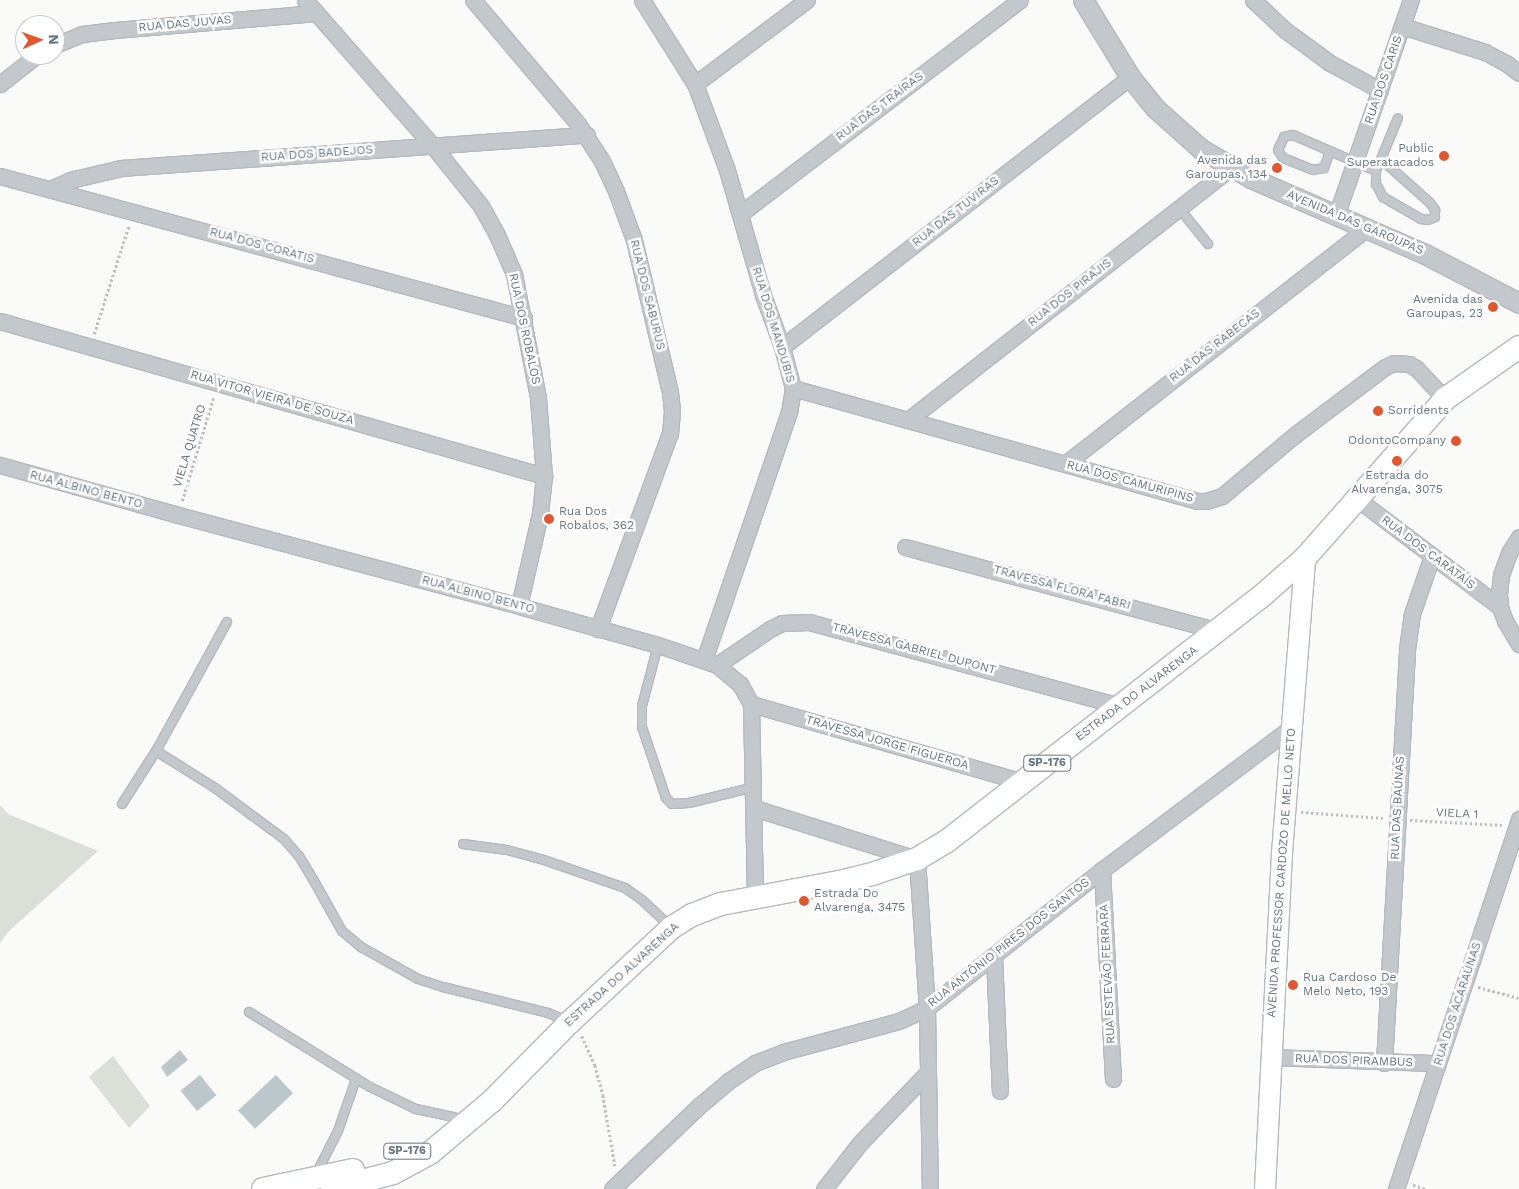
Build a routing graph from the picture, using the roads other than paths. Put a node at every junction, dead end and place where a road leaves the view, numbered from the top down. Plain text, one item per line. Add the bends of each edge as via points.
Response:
1 (305, 0) edge
2 (473, 0) edge
3 (642, 0) edge
4 (807, 0) edge
5 (1020, 0) edge
6 (1083, 0) edge
7 (1253, 0) edge
8 (1411, 0) edge
9 (316, 13) junction
10 (1402, 26) junction
11 (65, 41) edge
12 (24, 65) edge
13 (1519, 73) edge
14 (1130, 77) junction
15 (0, 84) edge
16 (695, 84) junction
17 (1380, 90) junction
18 (1398, 118) dead end
19 (587, 135) junction
20 (434, 146) junction
21 (1330, 151) junction
22 (1381, 159) junction
23 (1355, 162) junction
24 (1232, 167) junction
25 (1376, 171) junction
26 (0, 176) edge
27 (50, 189) junction
28 (1179, 208) junction
29 (740, 214) junction
30 (1336, 216) junction
31 (1366, 229) junction
32 (1208, 244) dead end
33 (1519, 303) edge
34 (524, 318) junction
35 (0, 321) edge
36 (782, 347) junction
37 (1519, 347) edge
38 (792, 388) junction
39 (1445, 399) junction
40 (908, 420) junction
41 (1065, 464) junction
42 (0, 465) edge
43 (544, 476) junction
44 (1356, 498) junction
45 (1519, 537) edge
46 (905, 547) dead end
47 (1432, 556) junction
48 (1305, 558) junction
49 (519, 606) junction
50 (1500, 606) junction
51 (227, 622) dead end
52 (598, 629) junction
53 (1218, 631) junction
54 (1519, 644) edge
55 (658, 646) junction
56 (711, 663) junction
57 (751, 704) junction
58 (1120, 706) junction
59 (1292, 726) junction
60 (156, 751) junction
61 (1022, 782) junction
62 (754, 787) junction
63 (122, 804) dead end
64 (754, 808) junction
65 (1518, 823) edge
66 (463, 844) dead end
67 (917, 858) junction
68 (1102, 870) junction
69 (755, 897) junction
70 (671, 928) junction
71 (994, 956) junction
72 (927, 1008) junction
73 (249, 1012) dead end
74 (570, 1022) junction
75 (1271, 1057) junction
76 (1384, 1062) junction
77 (530, 1064) junction
78 (1438, 1064) junction
79 (928, 1072) junction
80 (1113, 1078) dead end
81 (356, 1079) junction
82 (1000, 1090) dead end
83 (454, 1117) junction
84 (323, 1184) edge
85 (615, 1186) edge
86 (263, 1189) edge
87 (824, 1189) edge
88 (930, 1189) edge
89 (1265, 1189) edge
90 (1396, 1189) edge

1 - 9 street, RUA DOS ROBALOS
2 - 19 street, RUA DOS SABURUS
3 - 16 street, RUA DOS MANDUBIS
4 - 16 street
5 - 29 street, RUA DAS TRAÍRAS
6 - 14 street, AVENIDA DAS GAROUPAS
7 - 17 street via 1284,30 1330,63
8 - 10 street, RUA DOS CARIS
9 - 11 street, RUA DAS JUVAS via 115,30 82,34
9 - 20 street, RUA DOS ROBALOS
10 - 13 street via 1485,52
10 - 17 street, RUA DOS CARIS
12 - 15 street
14 - 24 street, AVENIDA DAS GAROUPAS via 1155,108 1201,149
14 - 36 street, RUA DAS TUVIRAS
16 - 29 street, RUA DOS MANDUBIS
17 - 23 street, RUA DOS CARIS
18 - 22 lane
19 - 20 street, RUA DOS BADEJOS
19 - 52 street, RUA DOS SABURUS via 616,191 634,240 664,361 672,411 670,433
20 - 27 street, RUA DOS BADEJOS via 121,168 95,172
20 - 34 street, RUA DOS ROBALOS via 481,206 497,235 514,274
21 - 21 lane via 1289,134 1278,150 1283,158 1313,170 1324,168
21 - 23 lane
22 - 25 lane
22 - 25 lane via 1430,202 1435,217 1421,219 1383,197 1376,184
23 - 25 lane
23 - 30 street, RUA DOS CARIS
24 - 28 street, RUA DOS PIRAJIS
24 - 30 street, AVENIDA DAS GAROUPAS
26 - 27 street, RUA DOS CORATIS
27 - 34 street, RUA DOS CORATIS
28 - 32 lane
28 - 40 street, RUA DOS PIRAJIS
29 - 36 street, RUA DOS MANDUBIS
30 - 31 street, AVENIDA DAS GAROUPAS
31 - 33 street, AVENIDA DAS GAROUPAS via 1425,254
31 - 41 street, RUA DAS RABECAS
34 - 43 street, RUA DOS ROBALOS via 538,398
35 - 43 street, RUA VITOR VIEIRA DE SOUZA
36 - 38 street, RUA DOS MANDUBIS
37 - 39 main road, ESTRADA DO ALVARENGA / SP-176
38 - 40 street, RUA DOS CAMURIPINS
38 - 56 street, RUA DOS MANDUBIS via 789,412
39 - 41 street, RUA DOS CAMURIPINS via 1416,368 1394,363 1296,434 1214,500 1198,501
39 - 44 main road, ESTRADA DO ALVARENGA / SP-176
40 - 41 street, RUA DOS CAMURIPINS
42 - 49 street, RUA ALBINO BENTO via 178,516
43 - 49 street, RUA DOS ROBALOS via 540,514
44 - 47 street, RUA DOS CARATAÍS
44 - 48 main road, ESTRADA DO ALVARENGA / SP-176
45 - 50 street via 1501,575
46 - 53 street, TRAVESSA FLORA FABRI
47 - 50 street, RUA DOS CARATAÍS
47 - 76 street, RUA DAS BAÚNAS via 1412,614 1407,649
48 - 53 main road, ESTRADA DO ALVARENGA / SP-176
48 - 59 main road, AVENIDA PROFESSOR CARDOZO DE MELLO NETO
49 - 52 street, RUA ALBINO BENTO
50 - 54 street
51 - 60 lane
52 - 55 street, RUA ALBINO BENTO
53 - 58 main road, ESTRADA DO ALVARENGA / SP-176
55 - 56 street, RUA ALBINO BENTO
55 - 62 lane via 642,706 642,726 666,798 672,804 690,803
56 - 57 street, RUA ALBINO BENTO via 740,684
56 - 58 street, TRAVESSA GABRIEL DUPONT via 782,623 809,622
57 - 61 street, TRAVESSA JORGE FIGUEROA
57 - 62 street, RUA ALBINO BENTO
58 - 61 main road, ESTRADA DO ALVARENGA / SP-176
59 - 68 street, RUA ANTÔNIO PIRES DOS SANTOS
59 - 75 main road, AVENIDA PROFESSOR CARDOZO DE MELLO NETO
60 - 63 lane
60 - 74 lane via 215,788 284,838 309,873 342,931 361,947 426,982 548,1012
61 - 67 main road, ESTRADA DO ALVARENGA / SP-176 via 947,841
62 - 64 street, RUA ALBINO BENTO
64 - 67 street
64 - 69 street, RUA ALBINO BENTO
65 - 78 street, RUA DOS ACARAÚNAS
66 - 70 lane via 507,850 625,888
67 - 69 main road, ESTRADA DO ALVARENGA / SP-176 via 844,881
67 - 72 street
68 - 71 street, RUA ANTÔNIO PIRES DOS SANTOS
68 - 80 street, RUA ESTEVÃO FERRARA
69 - 70 main road, ESTRADA DO ALVARENGA / SP-176 via 692,914
70 - 74 main road, ESTRADA DO ALVARENGA / SP-176
71 - 72 street, RUA ANTÔNIO PIRES DOS SANTOS
71 - 82 street
72 - 79 street
72 - 85 street, RUA ANTÔNIO PIRES DOS SANTOS via 899,1021 783,1052 755,1063 700,1105
73 - 81 lane
74 - 77 main road, ESTRADA DO ALVARENGA / SP-176
75 - 76 street, RUA DOS PIRAMBUS
75 - 89 main road, AVENIDA PROFESSOR CARDOZO DE MELLO NETO
76 - 78 street, RUA DOS PIRAMBUS
77 - 83 main road, ESTRADA DO ALVARENGA / SP-176
77 - 84 main road, ESTRADA DO ALVARENGA / SP-176 via 430,1153 393,1173
78 - 90 street, RUA DOS ACARAÚNAS
79 - 87 street via 860,1142
79 - 88 street
81 - 83 lane via 416,1109
81 - 84 lane
83 - 84 main road, ESTRADA DO ALVARENGA / SP-176 via 397,1156
84 - 86 main road, ESTRADA DO ALVARENGA / SP-176

